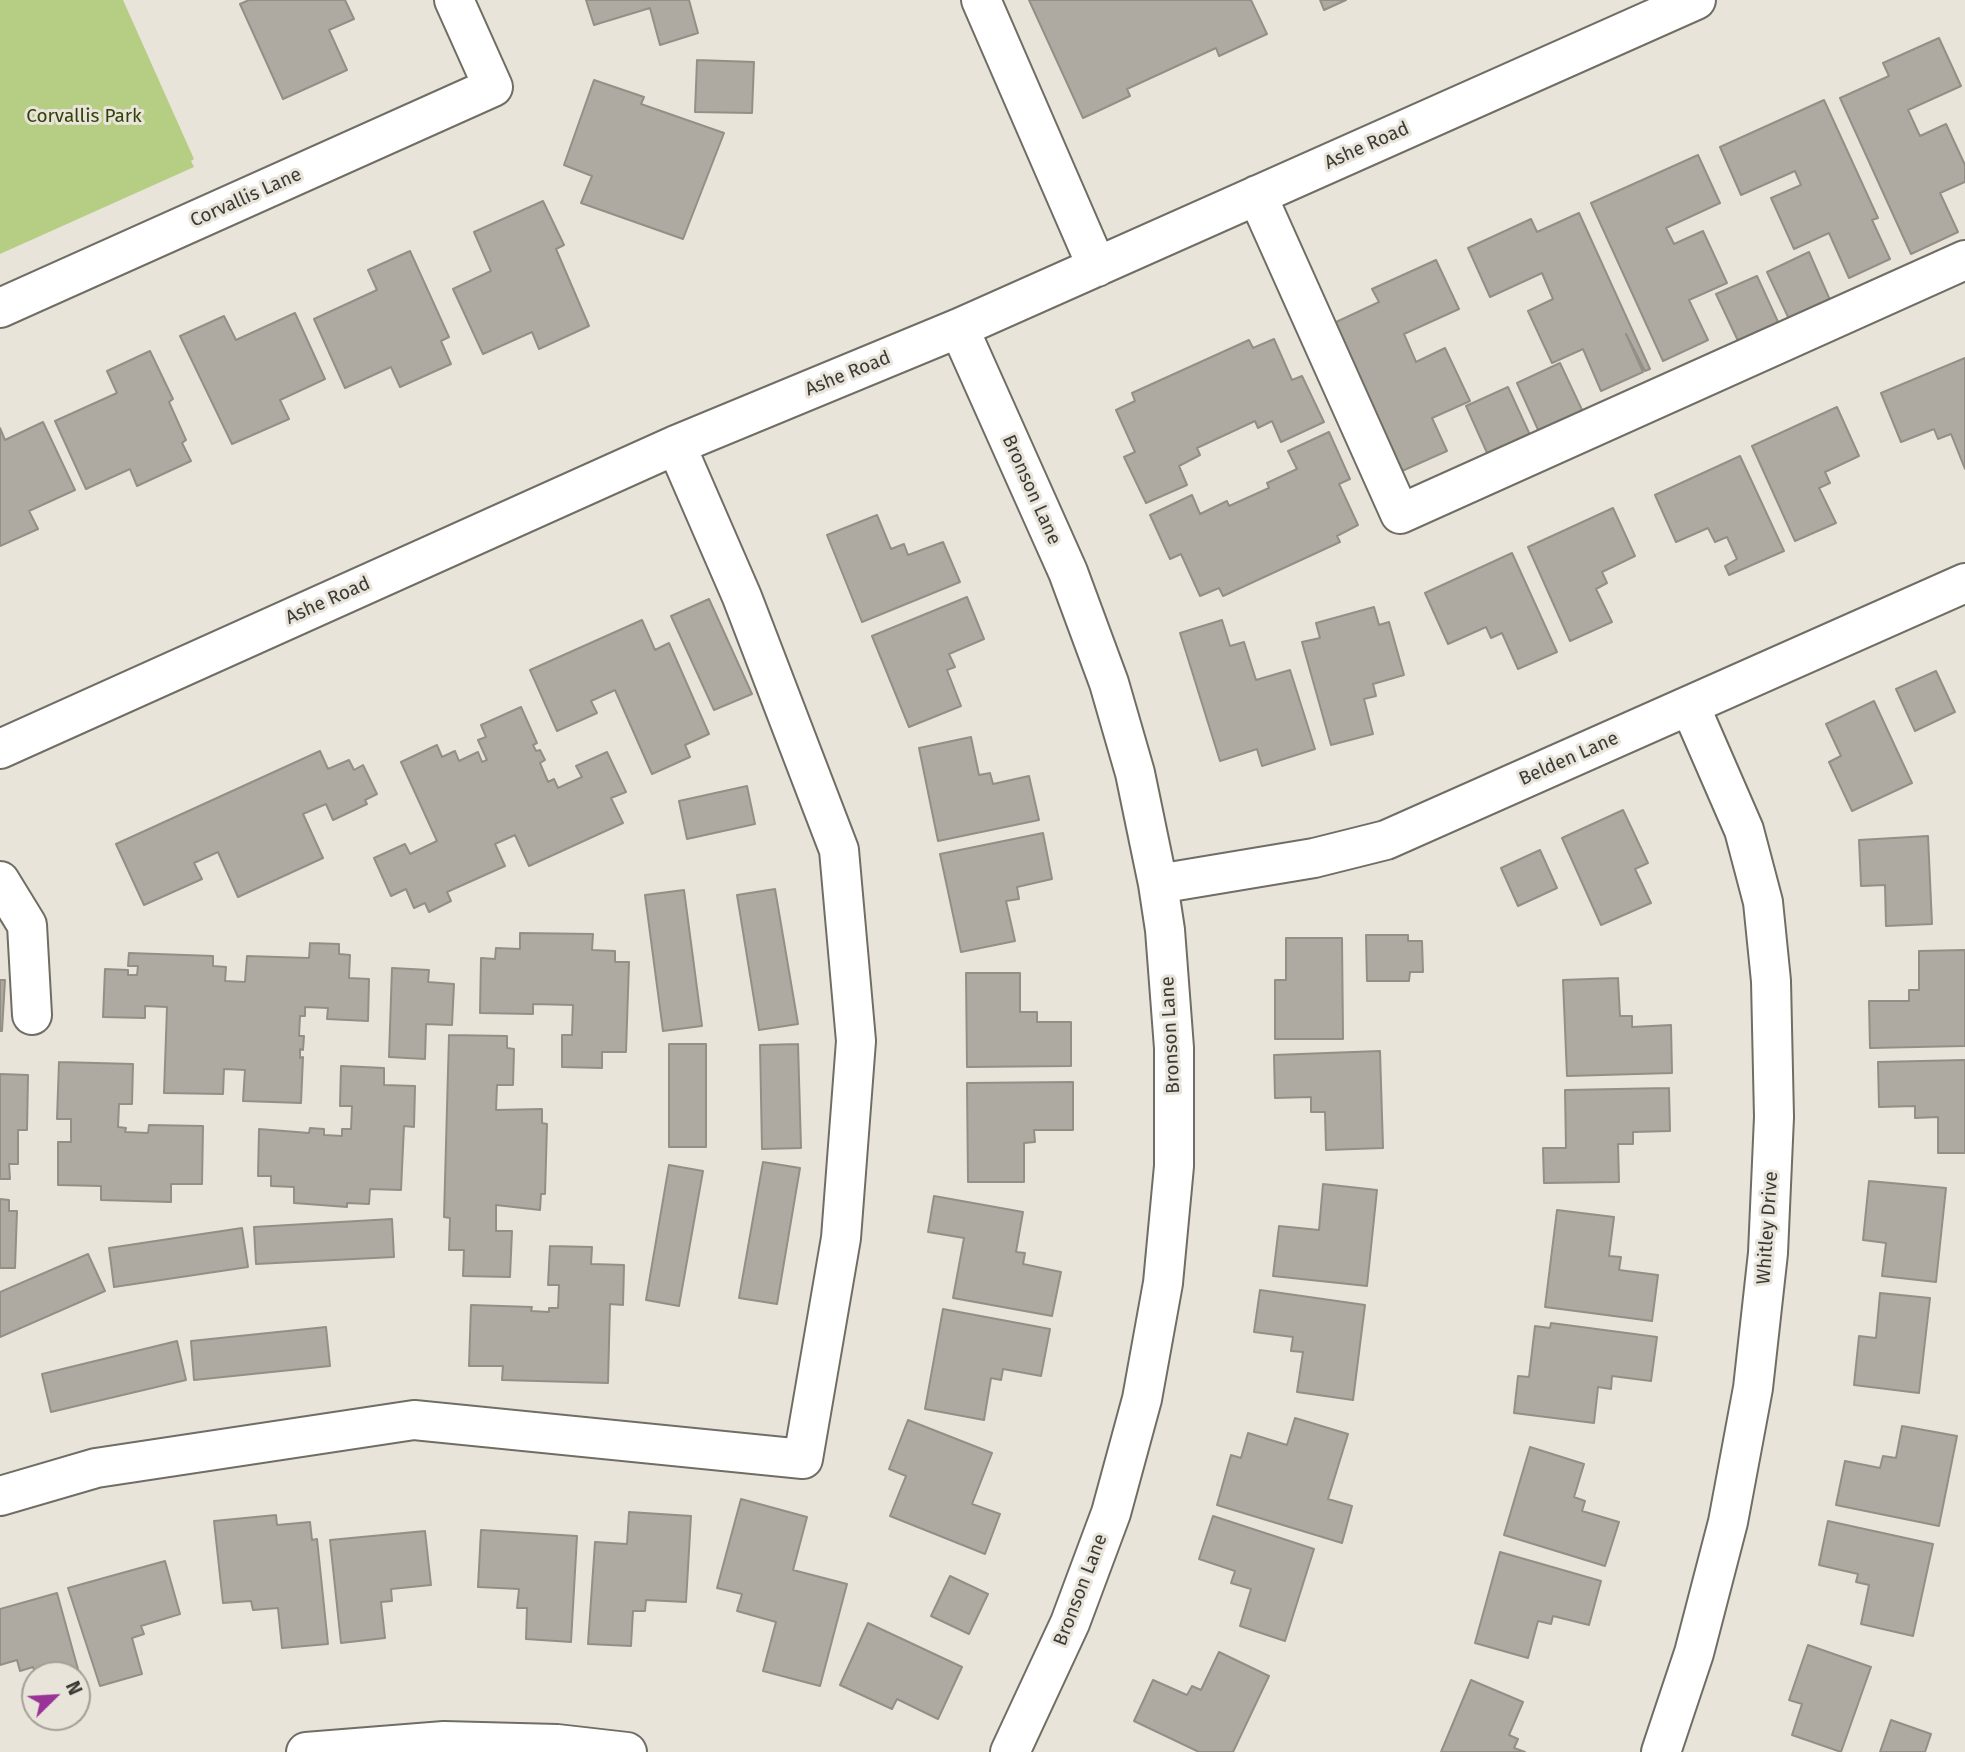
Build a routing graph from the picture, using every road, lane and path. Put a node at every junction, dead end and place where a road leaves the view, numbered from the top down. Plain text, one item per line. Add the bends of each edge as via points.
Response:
1 (454, 0) edge
2 (981, 0) edge
3 (1696, 0) edge
4 (1257, 195) junction
5 (1965, 260) edge
6 (1097, 267) junction
7 (0, 308) edge
8 (959, 328) junction
9 (676, 445) junction
10 (1965, 583) edge
11 (1690, 706) junction
12 (0, 749) edge
13 (0, 881) edge
14 (1157, 884) junction
15 (32, 1015) dead end
16 (0, 1496) edge
17 (306, 1752) edge
18 (627, 1752) edge
19 (1010, 1752) edge
20 (1661, 1752) edge

1 - 7 street, Corvallis Lane via 493,87
2 - 6 street
3 - 4 street, Ashe Road
4 - 5 street via 1400,514
4 - 6 street, Ashe Road
6 - 8 street, Ashe Road
8 - 9 street, Ashe Road
8 - 14 street, Bronson Lane via 1068,572 1109,683 1135,774
9 - 12 street, Ashe Road
9 - 16 street via 742,597 839,850 856,1041 841,1238 803,1459 414,1420 96,1468
10 - 11 street, Belden Lane
11 - 14 street, Belden Lane via 1385,839 1314,858
11 - 20 street, Whitley Drive via 1744,830 1763,902 1771,981 1774,1117 1768,1253 1753,1388 1728,1522 1694,1653
13 - 15 street via 27,925
14 - 19 street, Bronson Lane via 1174,1048 1174,1166 1163,1283 1142,1399 1111,1513 1070,1623
17 - 18 street via 444,1741 557,1744

